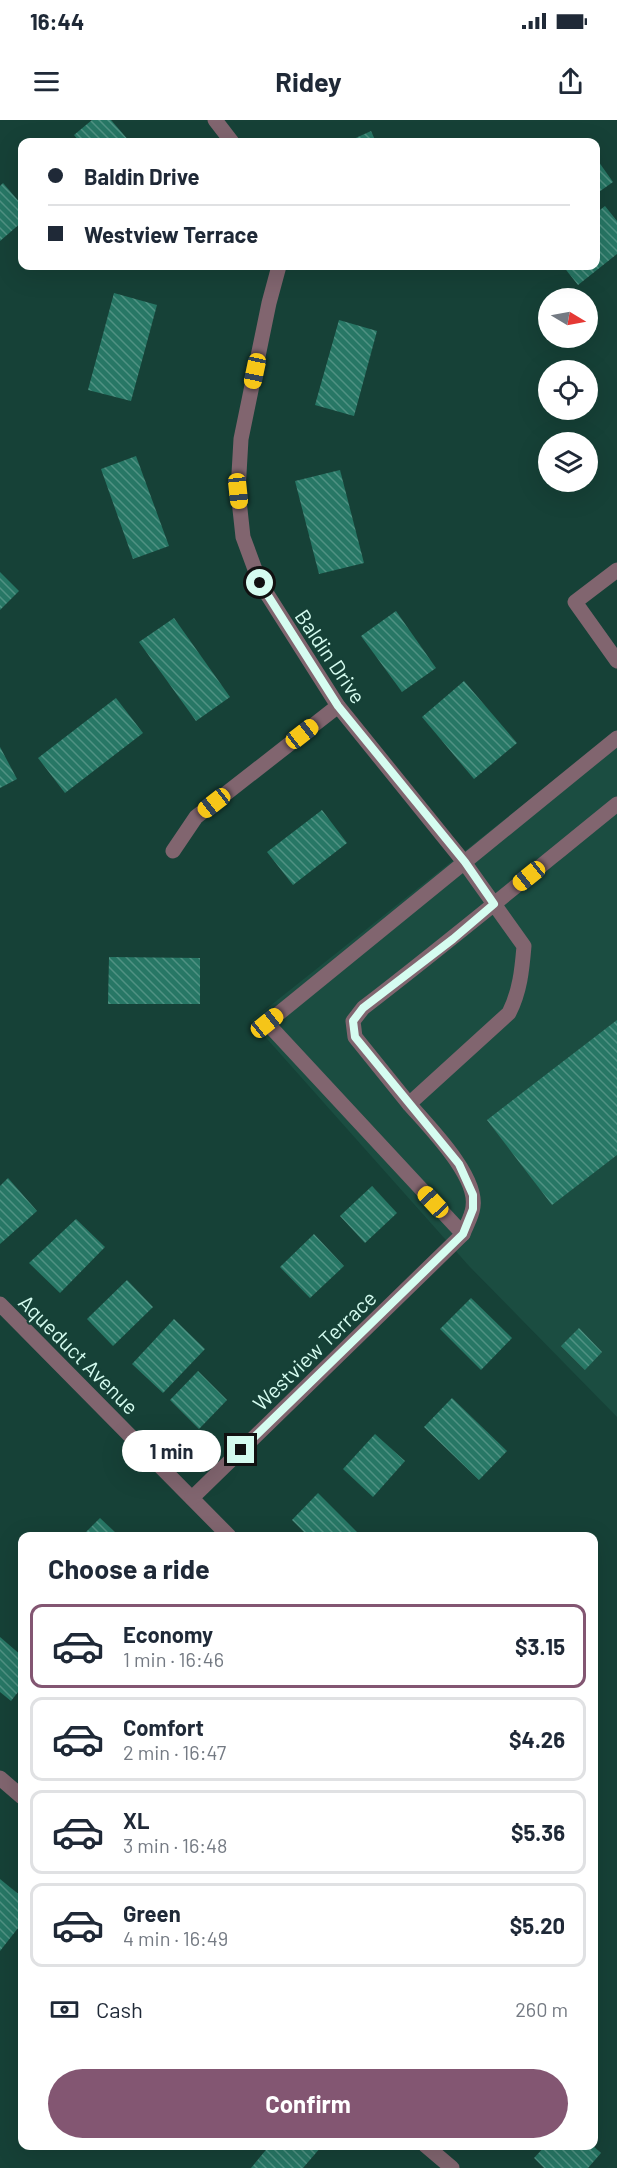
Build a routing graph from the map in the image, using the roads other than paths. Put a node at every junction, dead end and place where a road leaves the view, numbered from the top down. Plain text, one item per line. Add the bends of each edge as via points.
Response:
1 (214, 120) edge
2 (229, 138) edge
3 (278, 270) edge
4 (617, 570) edge
5 (617, 661) edge
6 (338, 706) junction
7 (617, 738) edge
8 (617, 804) edge
9 (173, 850) dead end
10 (465, 862) junction
11 (494, 904) junction
12 (410, 1104) junction
13 (463, 1234) junction
14 (0, 1304) edge
15 (192, 1498) junction
16 (225, 1532) edge
17 (0, 1778) edge
18 (18, 1794) edge
19 (431, 2150) edge
20 (452, 2168) edge

1 - 2 street
3 - 6 street, Baldin Drive via 241,439 238,491 243,537 260,583
4 - 5 street via 575,602
6 - 9 street via 196,817
6 - 10 street, Baldin Drive
7 - 10 street
8 - 11 street
10 - 11 street, Baldin Drive
10 - 13 street via 267,1023
11 - 12 street, Baldin Drive via 525,946 517,997 509,1013
11 - 12 street via 363,1008 353,1021 355,1037
12 - 13 street via 459,1164 473,1195 473,1209
13 - 15 street, Westview Terrace
14 - 15 street, Aqueduct Avenue
15 - 16 street, Aqueduct Avenue
17 - 18 street
19 - 20 street

